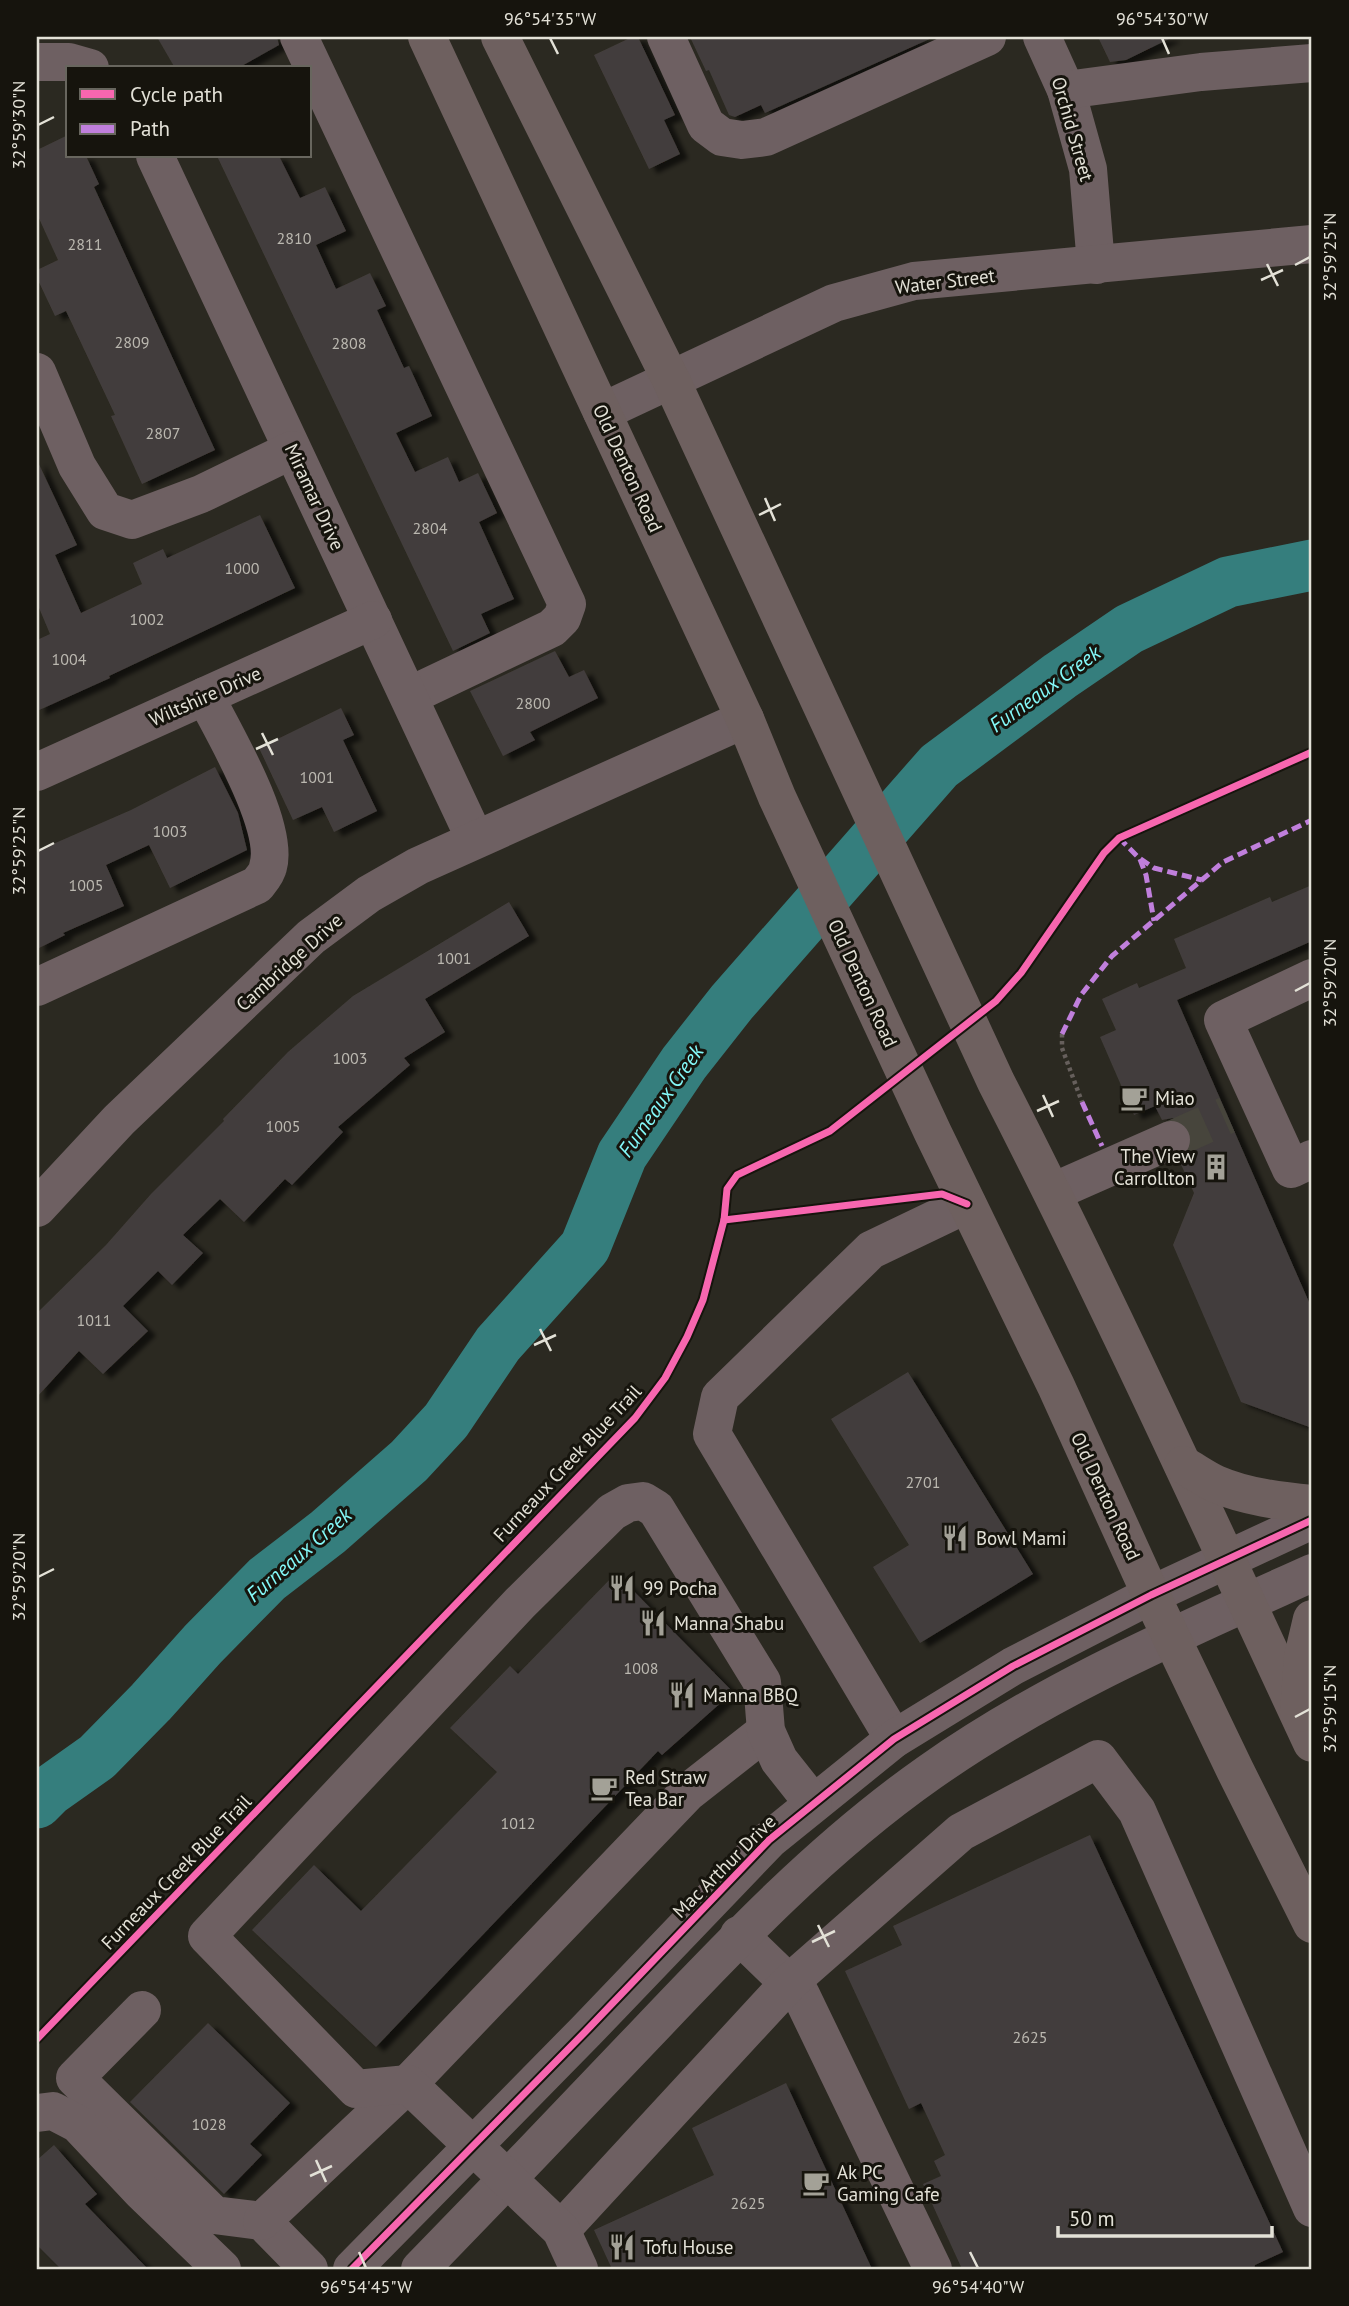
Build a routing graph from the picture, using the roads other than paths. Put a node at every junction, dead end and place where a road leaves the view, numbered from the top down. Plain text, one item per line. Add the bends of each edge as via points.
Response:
1 (299, 37) edge
2 (427, 37) edge
3 (666, 37) edge
4 (987, 37) edge
5 (1042, 37) edge
6 (511, 40) edge
7 (1242, 53) edge
8 (37, 62) edge
9 (1312, 63) edge
10 (83, 66) edge
11 (1066, 90) junction
12 (156, 158) edge
13 (1312, 244) edge
14 (1096, 265) junction
15 (37, 372) edge
16 (671, 380) junction
17 (602, 412) junction
18 (292, 450) junction
19 (373, 620) junction
20 (205, 696) junction
21 (409, 696) junction
22 (745, 719) junction
23 (37, 772) edge
24 (475, 839) junction
25 (1312, 978) edge
26 (37, 987) edge
27 (1171, 1140) tunnel mouth
28 (1312, 1159) edge
29 (1053, 1192) junction
30 (967, 1203) junction
31 (37, 1208) edge
32 (1183, 1465) junction
33 (1312, 1504) edge
34 (1312, 1520) edge
35 (1226, 1560) junction
36 (1312, 1573) edge
37 (1151, 1595) junction
38 (1246, 1602) junction
39 (1312, 1619) edge
40 (1172, 1637) junction
41 (1306, 1729) edge
42 (766, 1731) junction
43 (894, 1739) junction
44 (813, 1804) junction
45 (1312, 1924) edge
46 (740, 1935) junction
47 (789, 1983) junction
48 (142, 2010) dead end
49 (408, 2084) junction
50 (37, 2113) edge
51 (472, 2147) junction
52 (507, 2180) junction
53 (1312, 2208) edge
54 (262, 2221) junction
55 (561, 2230) junction
56 (222, 2269) edge
57 (309, 2269) edge
58 (352, 2269) edge
59 (420, 2269) edge
60 (579, 2269) edge
61 (933, 2269) edge

1 - 21 street via 567,604 552,628
2 - 17 main road, Old Denton Road
3 - 4 street via 706,125 722,137 742,140 766,137
5 - 11 street, Orchid Street
6 - 16 main road
7 - 9 street
7 - 11 street via 1201,72
8 - 10 street
11 - 14 street, Orchid Street via 1088,169
12 - 18 street, Miramar Drive
13 - 14 street, Water Street
14 - 16 street, Water Street via 914,281 880,289 835,303
15 - 18 street via 77,466 105,511 132,520 201,494
16 - 17 street, Water Street
16 - 29 main road via 996,1082
17 - 22 main road, Old Denton Road
18 - 19 street, Miramar Drive
19 - 20 street, Wiltshire Drive
19 - 21 street, Miramar Drive
20 - 23 street, Wiltshire Drive
20 - 26 street via 269,835 269,867 257,886
21 - 24 street, Miramar Drive
22 - 24 street, Cambridge Drive
22 - 30 main road, Old Denton Road
24 - 31 street, Cambridge Drive via 369,894 310,937 119,1120
25 - 28 street via 1223,1020 1290,1169
27 - 29 street
29 - 32 main road
30 - 37 main road, Old Denton Road
30 - 43 street via 871,1250 720,1396 712,1434
32 - 33 main road via 1217,1485 1278,1501
32 - 35 main road
34 - 35 street, Mac Arthur Drive
35 - 37 street, Mac Arthur Drive
35 - 38 main road
36 - 38 street
37 - 40 main road, Old Denton Road
37 - 43 street, Mac Arthur Drive via 1013,1666
38 - 40 street
38 - 41 main road
39 - 41 main road via 1303,1657
40 - 45 main road, Old Denton Road
40 - 46 street via 1033,1706 930,1772 871,1815
42 - 44 street via 779,1760
42 - 49 street via 687,1793
42 - 49 street via 762,1682 656,1509 643,1501 611,1512 207,1936 356,2089
43 - 44 street, Mac Arthur Drive
44 - 51 street, Mac Arthur Drive via 769,1840
46 - 47 street
46 - 52 street
47 - 53 street via 961,1832 1098,1759 1137,1811
47 - 55 street
47 - 61 street via 801,1994
48 - 54 street via 75,2078 214,2215
49 - 51 street
49 - 54 street
50 - 56 street via 53,2111 78,2124
51 - 52 street
51 - 58 street, Mac Arthur Drive
52 - 55 street
52 - 59 street
54 - 57 street
55 - 60 street

